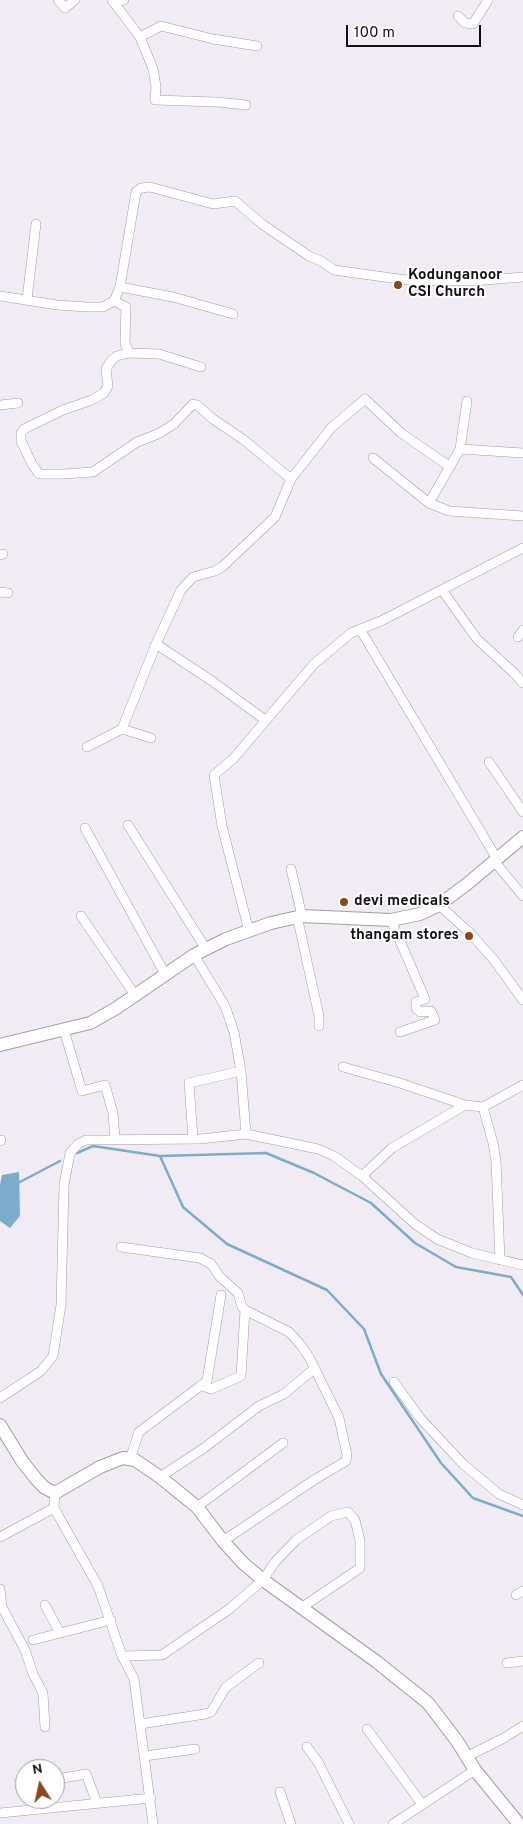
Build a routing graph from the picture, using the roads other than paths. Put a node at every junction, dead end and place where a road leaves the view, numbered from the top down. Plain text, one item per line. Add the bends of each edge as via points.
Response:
1 (58, 0) edge
2 (75, 0) edge
3 (124, 0) edge
4 (488, 0) edge
5 (112, 1) edge
6 (458, 16) dead end
7 (140, 37) junction
8 (257, 46) dead end
9 (246, 105) dead end
10 (36, 224) dead end
11 (523, 277) edge
12 (120, 287) junction
13 (0, 296) edge
14 (27, 299) junction
15 (114, 301) junction
16 (234, 314) dead end
17 (129, 353) junction
18 (201, 367) dead end
19 (467, 401) dead end
20 (18, 403) dead end
21 (0, 405) edge
22 (460, 449) junction
23 (523, 453) edge
24 (373, 458) dead end
25 (449, 466) junction
26 (291, 479) junction
27 (429, 503) junction
28 (523, 516) edge
29 (523, 548) edge
30 (442, 590) junction
31 (360, 629) junction
32 (156, 644) junction
33 (523, 683) edge
34 (265, 720) junction
35 (122, 729) junction
36 (151, 738) dead end
37 (86, 747) dead end
38 (489, 762) dead end
39 (523, 812) edge
40 (128, 825) dead end
41 (85, 828) dead end
42 (523, 838) edge
43 (496, 860) junction
44 (291, 869) dead end
45 (523, 896) edge
46 (439, 905) junction
47 (81, 916) dead end
48 (299, 916) junction
49 (391, 920) junction
50 (249, 931) junction
51 (200, 952) junction
52 (165, 974) junction
53 (135, 995) junction
54 (523, 1000) edge
55 (319, 1026) dead end
56 (64, 1030) junction
57 (400, 1032) dead end
58 (0, 1045) edge
59 (343, 1067) dead end
60 (241, 1071) junction
61 (523, 1085) edge
62 (465, 1105) junction
63 (483, 1107) junction
64 (246, 1134) junction
65 (115, 1139) junction
66 (193, 1139) junction
67 (362, 1176) junction
68 (121, 1247) dead end
69 (500, 1260) junction
70 (523, 1265) edge
71 (221, 1295) dead end
72 (245, 1310) junction
73 (315, 1368) junction
74 (394, 1382) dead end
75 (201, 1385) junction
76 (0, 1398) edge
77 (0, 1425) edge
78 (283, 1443) dead end
79 (130, 1459) junction
80 (160, 1477) junction
81 (56, 1493) junction
82 (523, 1504) edge
83 (197, 1507) junction
84 (54, 1508) junction
85 (0, 1537) edge
86 (223, 1541) junction
87 (263, 1580) junction
88 (0, 1589) edge
89 (45, 1605) dead end
90 (301, 1608) junction
91 (110, 1620) junction
92 (60, 1633) junction
93 (33, 1640) dead end
94 (122, 1656) junction
95 (523, 1661) edge
96 (259, 1663) dead end
97 (507, 1663) dead end
98 (140, 1724) junction
99 (523, 1726) edge
100 (45, 1727) dead end
101 (367, 1729) dead end
102 (307, 1747) dead end
103 (195, 1749) dead end
104 (145, 1756) junction
105 (466, 1757) junction
106 (475, 1770) junction
107 (65, 1778) edge
108 (280, 1792) dead end
109 (151, 1798) junction
110 (97, 1803) junction
111 (422, 1804) junction
112 (0, 1813) edge
113 (153, 1824) edge
114 (291, 1824) edge
115 (349, 1824) edge
116 (393, 1824) edge
117 (519, 1824) edge

1 - 2 street via 65,8
3 - 5 street
4 - 6 street via 474,24 465,23
5 - 7 street
7 - 8 street via 161,26
7 - 9 street via 153,69 155,100
10 - 14 street
11 - 12 street via 473,281 406,280 334,270 262,224 235,201 213,204 150,187 136,192
12 - 15 street
12 - 16 street
13 - 14 street
14 - 15 street via 88,308 103,307
15 - 17 street via 126,307 125,343
17 - 18 street via 159,354
17 - 26 street via 111,360 106,369 108,386 104,393 24,429 22,441 36,472 93,472 138,442 174,424 193,404
19 - 22 street
20 - 21 street
22 - 23 street
22 - 25 street
24 - 27 street
25 - 26 street via 402,433 364,400 331,428
25 - 27 street
26 - 32 street via 275,517 222,567 193,577 181,590
27 - 28 street via 450,510
29 - 30 street
30 - 31 street
30 - 33 street via 477,639
31 - 34 street via 314,664
31 - 43 street
32 - 34 street
32 - 35 street
34 - 50 street via 233,759 214,774 222,826
35 - 36 street
35 - 37 street
38 - 39 street
40 - 51 street
41 - 52 street
42 - 43 street
43 - 45 street
43 - 46 street
44 - 48 street
46 - 49 street via 420,914
46 - 54 street via 494,960
47 - 53 street
48 - 49 street
48 - 50 street
48 - 55 street via 320,1016
49 - 57 street via 425,999 416,1002 416,1008 420,1012 431,1011 435,1020
50 - 51 street
51 - 52 street
51 - 60 street via 234,1032
52 - 53 street
53 - 56 street via 90,1023
56 - 58 street
56 - 65 street via 82,1091 105,1085 113,1113
59 - 62 street via 400,1082
60 - 64 street
60 - 66 street via 189,1083
61 - 63 street
62 - 63 street
62 - 67 street via 392,1148
63 - 69 street via 496,1161
64 - 66 street
64 - 67 street via 325,1152
65 - 66 street
65 - 76 street via 86,1140 70,1153 64,1185 61,1305 53,1356 41,1371
67 - 69 street via 415,1224 437,1239
68 - 72 street via 206,1260 236,1290
69 - 70 street
71 - 75 street via 207,1381
72 - 73 street via 289,1332
72 - 75 street via 241,1376 211,1389
73 - 80 street via 284,1394 259,1406
73 - 86 street via 339,1418 347,1459
74 - 82 street via 420,1418 463,1464 499,1494
75 - 79 street via 139,1432
77 - 81 street via 37,1480
78 - 83 street
79 - 80 street
79 - 81 street via 113,1461
80 - 83 street
81 - 84 street
83 - 86 street
84 - 85 street
84 - 91 street via 98,1586
86 - 87 street via 243,1564
87 - 90 street
87 - 90 street via 296,1540 331,1516 348,1512 355,1520 360,1542 360,1568
87 - 94 street via 228,1610 162,1655
88 - 100 street via 2,1607 43,1692
89 - 92 street
90 - 105 street via 428,1703
91 - 92 street
91 - 94 street
92 - 93 street
94 - 98 street via 134,1679
95 - 97 street
96 - 98 street via 226,1687 211,1712
98 - 104 street
99 - 105 street
101 - 111 street
102 - 115 street
103 - 104 street
104 - 109 street
105 - 106 street
106 - 111 street
106 - 117 street
107 - 110 street via 86,1774
108 - 114 street
109 - 110 street
109 - 113 street
110 - 112 street
111 - 116 street

